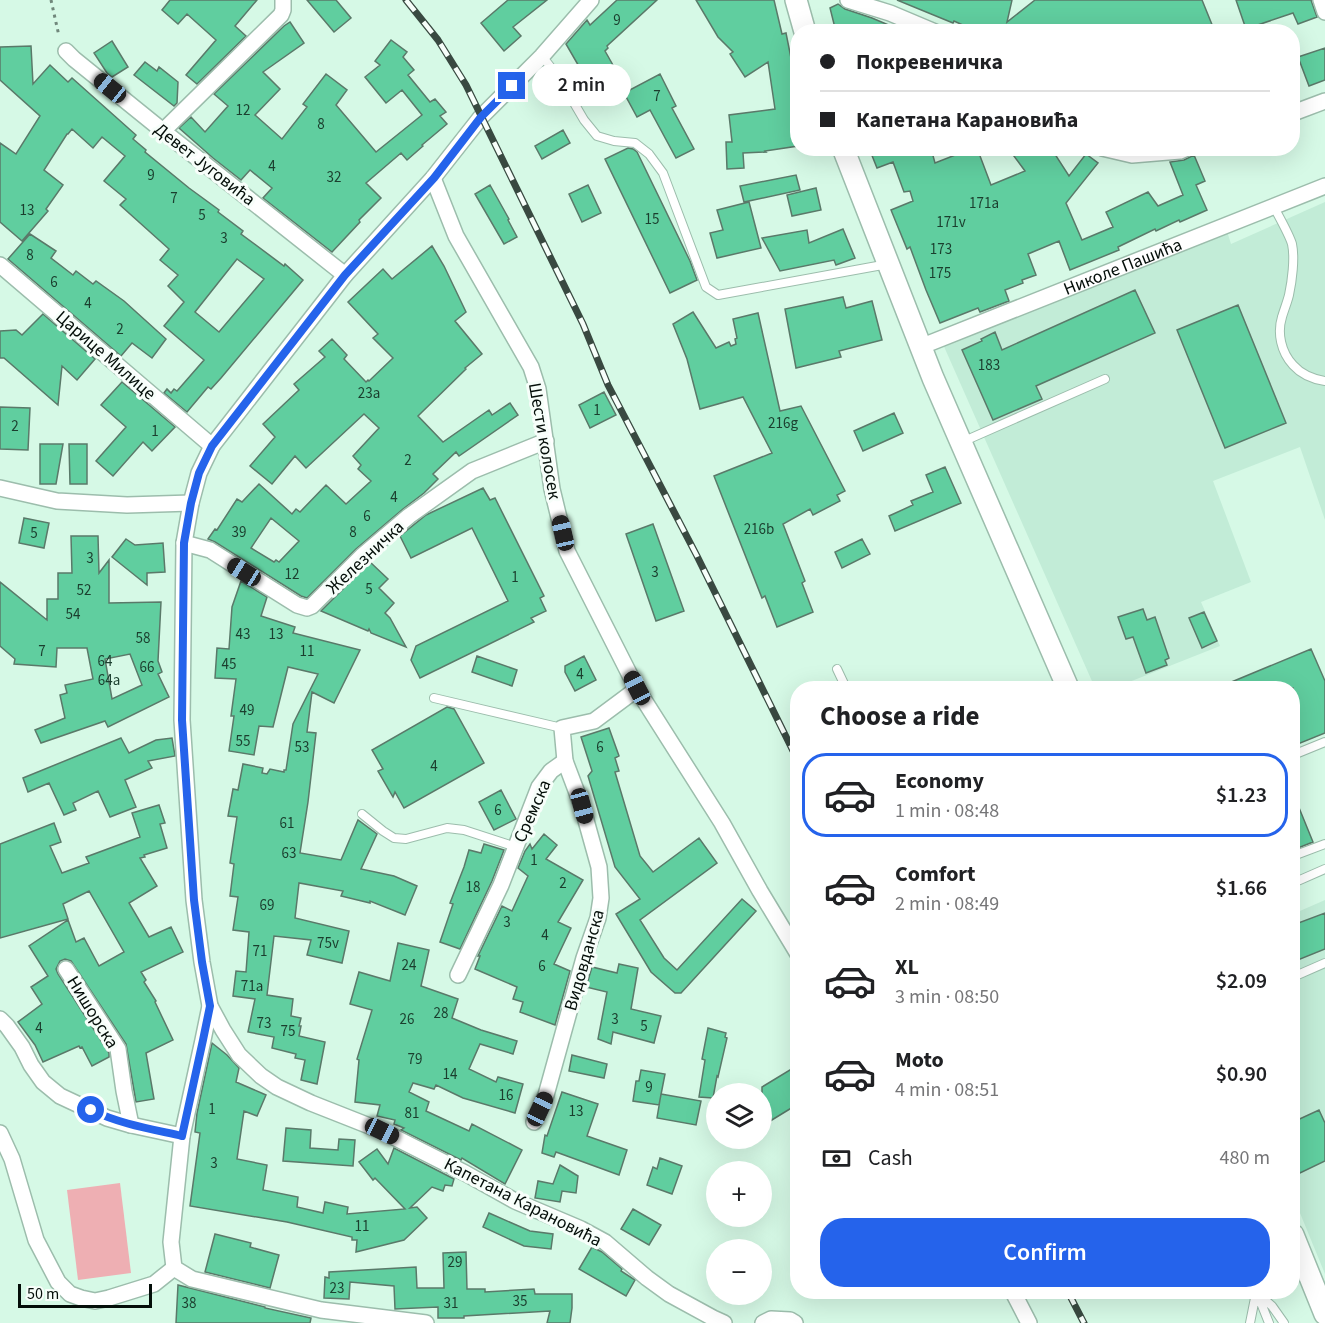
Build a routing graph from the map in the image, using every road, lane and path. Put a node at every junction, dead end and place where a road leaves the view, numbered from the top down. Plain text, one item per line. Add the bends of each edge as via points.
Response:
1 (51, 0) edge
2 (283, 0) edge
3 (591, 0) edge
4 (796, 0) edge
5 (847, 0) edge
6 (1321, 0) edge
7 (1325, 12) edge
8 (803, 24) edge
9 (916, 24) edge
10 (66, 51) joint
11 (542, 56) junction
12 (1325, 100) edge
13 (1300, 109) edge
14 (163, 131) junction
15 (846, 156) edge
16 (434, 178) junction
17 (1325, 186) edge
18 (1274, 207) junction
19 (0, 264) edge
20 (889, 264) junction
21 (345, 275) junction
22 (920, 347) junction
23 (1105, 379) dead end
24 (1325, 381) edge
25 (546, 441) junction
26 (961, 442) junction
27 (212, 446) junction
28 (0, 488) edge
29 (191, 503) junction
30 (184, 543) junction
31 (837, 669) dead end
32 (843, 681) edge
33 (1065, 681) edge
34 (637, 688) junction
35 (434, 698) dead end
36 (562, 728) junction
37 (1325, 742) edge
38 (1300, 752) edge
39 (565, 761) junction
40 (362, 814) dead end
41 (1325, 844) edge
42 (516, 847) junction
43 (1300, 853) edge
44 (1325, 869) edge
45 (1300, 880) edge
46 (790, 941) edge
47 (1325, 963) edge
48 (66, 969) dead end
49 (1300, 974) edge
50 (458, 975) dead end
51 (210, 1006) junction
52 (0, 1019) edge
53 (534, 1122) dead end
54 (131, 1125) junction
55 (0, 1133) edge
56 (182, 1136) junction
57 (1300, 1252) edge
58 (174, 1268) junction
59 (1017, 1299) edge
60 (1255, 1299) edge
61 (1259, 1299) edge
62 (1264, 1299) edge
63 (1325, 1314) edge
64 (426, 1323) edge
65 (724, 1323) edge
66 (764, 1323) edge
67 (795, 1323) edge
68 (1029, 1323) edge
69 (1250, 1323) edge
70 (1269, 1323) edge
71 (1284, 1323) edge

1 - 10 path
2 - 14 street via 281,15
3 - 11 street, Капетана Карановића
4 - 8 main road
5 - 9 street
6 - 7 street
10 - 14 street, Девет Југовића
11 - 16 street, Капетана Карановића via 481,117
11 - 20 lane via 597,136 635,144 649,154 663,173 706,287 718,295
12 - 13 street
14 - 21 street, Девет Југовића
15 - 20 main road
16 - 21 street, Капетана Карановића
16 - 25 street, Шести колосек via 456,236 531,367
17 - 18 street, Николе Пашића
18 - 22 street, Николе Пашића
18 - 24 lane via 1292,244 1293,263 1280,339 1295,368
19 - 27 street, Царице Милице
20 - 22 main road
21 - 27 street, Капетана Карановића
22 - 26 main road
23 - 26 lane
25 - 30 street, Железничка via 463,477 362,556 312,606 297,605 210,550
25 - 34 street, Шести колосек via 552,489 567,551
26 - 33 main road
27 - 29 street, Капетана Карановића
28 - 29 street via 57,501
29 - 30 street, Капетана Карановића
30 - 51 street, Капетана Карановића via 182,720 194,900
31 - 32 lane
34 - 36 street via 594,721
34 - 46 street, Шести колосек
35 - 36 lane
36 - 39 street, Сремска
37 - 38 lane
39 - 42 street, Сремска via 551,771 539,788
39 - 53 street, Видовданска via 597,857 601,898 546,1095
40 - 42 lane via 394,838 406,839 447,828
41 - 43 lane
42 - 50 street, Сремска
44 - 45 lane
47 - 49 lane
48 - 54 street, Нишорска via 118,1049
51 - 56 street
51 - 65 street, Капетана Карановића via 232,1046 277,1087 382,1131 514,1201 581,1229 605,1242 669,1294
52 - 54 street via 43,1082 60,1096
54 - 56 street
55 - 58 street via 12,1159 36,1240 58,1282 70,1294 94,1301 109,1298 154,1284
56 - 58 street via 171,1242
57 - 63 main road
58 - 64 street via 192,1279 321,1310
59 - 68 street
60 - 69 lane
61 - 70 lane
62 - 71 lane
66 - 67 street via 771,1318

